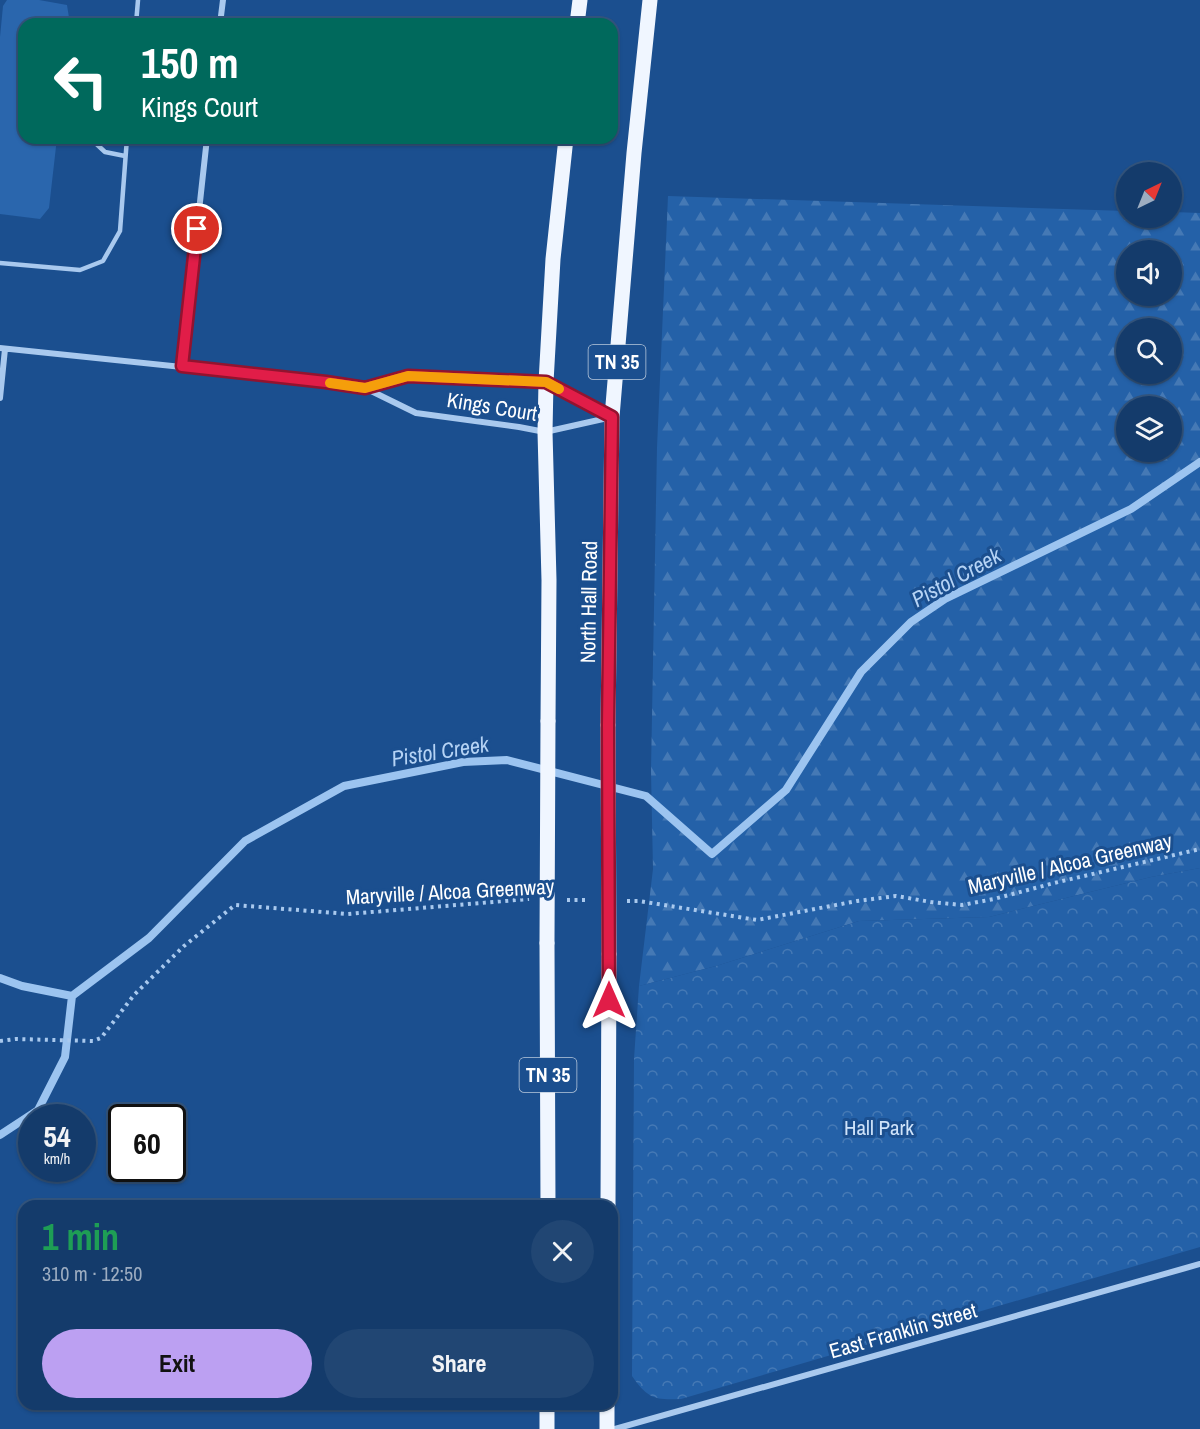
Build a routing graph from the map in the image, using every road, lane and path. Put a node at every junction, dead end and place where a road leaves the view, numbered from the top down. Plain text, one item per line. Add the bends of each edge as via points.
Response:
1 (138, 0) edge
2 (223, 0) edge
3 (580, 0) edge
4 (650, 0) edge
5 (136, 18) edge
6 (221, 18) edge
7 (578, 18) edge
8 (96, 144) edge
9 (126, 144) edge
10 (206, 144) edge
11 (565, 144) edge
12 (125, 156) junction
13 (0, 263) edge
14 (3, 348) edge
15 (182, 366) junction
16 (546, 382) junction
17 (365, 388) junction
18 (0, 398) edge
19 (612, 417) junction
20 (544, 432) junction
21 (1200, 849) edge
22 (533, 899) dead end
23 (556, 900) dead end
24 (592, 900) dead end
25 (627, 901) dead end
26 (0, 1041) edge
27 (548, 1200) edge
28 (608, 1200) edge
29 (1200, 1264) edge
30 (547, 1410) edge
31 (607, 1410) edge
32 (547, 1429) edge
33 (607, 1429) edge
34 (615, 1429) edge

1 - 5 lane
2 - 6 street
3 - 7 main road
4 - 19 main road, North Hall Road / TN 35
8 - 12 lane via 105,152
9 - 12 lane
10 - 15 street
11 - 16 main road, North Hall Road / TN 35
12 - 13 lane via 120,231 103,261 80,270
14 - 15 street, Kings Court
14 - 18 street
15 - 17 street, Kings Court
16 - 17 street, Kings Court via 408,376
16 - 19 street, Kings Court
16 - 20 main road, North Hall Road / TN 35
17 - 20 street, Kings Court via 416,413
19 - 20 street, Kings Court
19 - 28 main road, North Hall Road / TN 35, bridge
20 - 27 main road, North Hall Road / TN 35, bridge via 549,580
21 - 25 path, Maryville / Alcoa Greenway via 962,904 896,896 758,920
22 - 26 path, Maryville / Alcoa Greenway via 348,914 235,905 184,946 134,995 101,1038
23 - 24 path, Maryville / Alcoa Greenway
29 - 34 street, East Franklin Street
30 - 32 main road
31 - 33 main road

